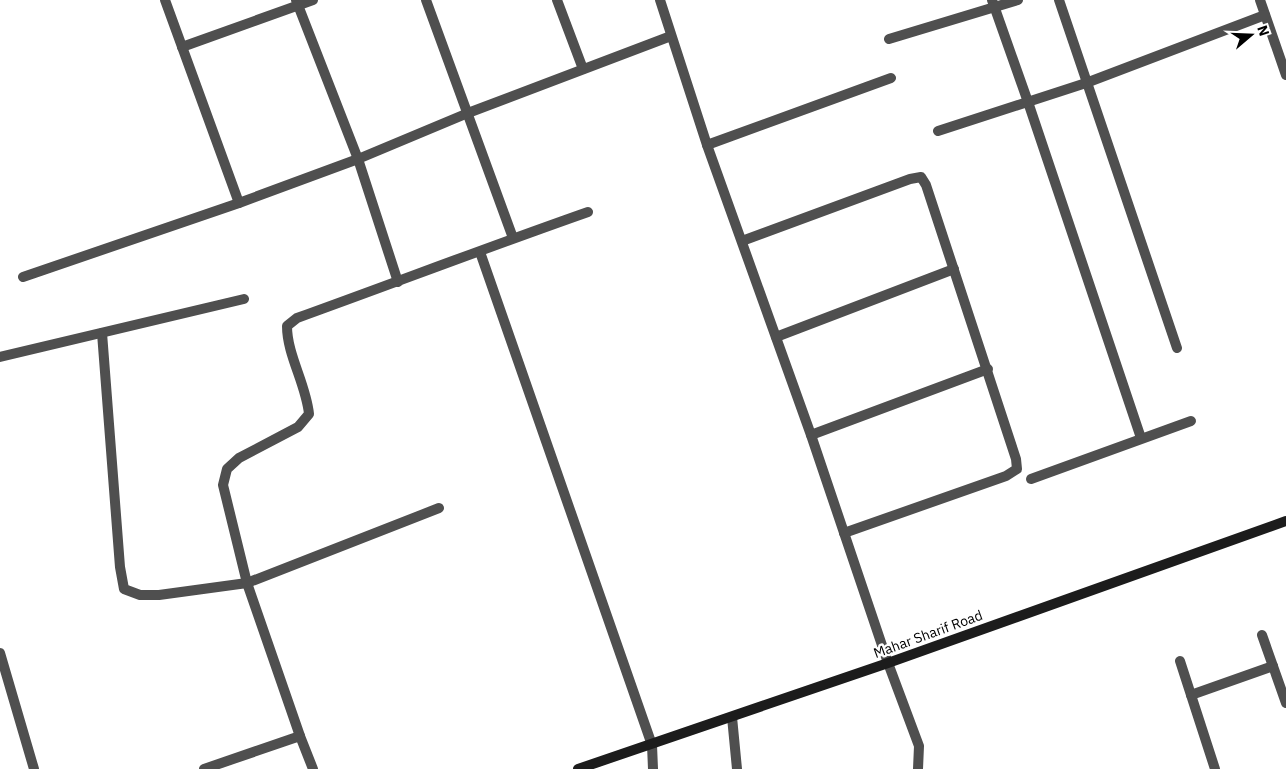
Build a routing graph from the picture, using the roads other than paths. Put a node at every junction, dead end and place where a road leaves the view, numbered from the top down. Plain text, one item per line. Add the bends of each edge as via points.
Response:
1 (165, 0) edge
2 (312, 0) edge
3 (426, 0) edge
4 (557, 0) edge
5 (660, 0) edge
6 (1018, 0) edge
7 (1059, 0) edge
8 (1260, 0) edge
9 (297, 3) edge
10 (993, 4) edge
11 (1265, 15) junction
12 (671, 36) junction
13 (889, 39) dead end
14 (182, 47) junction
15 (583, 69) junction
16 (1286, 75) edge
17 (891, 78) dead end
18 (1086, 82) junction
19 (1028, 102) junction
20 (468, 113) junction
21 (938, 131) dead end
22 (707, 145) junction
23 (358, 159) junction
24 (239, 204) junction
25 (588, 212) dead end
26 (513, 238) junction
27 (742, 241) junction
28 (480, 252) junction
29 (954, 269) junction
30 (23, 277) dead end
31 (398, 282) junction
32 (244, 299) dead end
33 (102, 333) junction
34 (776, 337) junction
35 (1177, 348) dead end
36 (0, 357) edge
37 (988, 369) junction
38 (1191, 421) dead end
39 (811, 435) junction
40 (1141, 438) junction
41 (1031, 479) dead end
42 (439, 508) dead end
43 (1286, 521) edge
44 (844, 533) junction
45 (247, 583) junction
46 (1262, 635) dead end
47 (0, 653) edge
48 (1180, 661) dead end
49 (888, 663) junction
50 (1273, 666) junction
51 (1191, 695) junction
52 (1286, 703) edge
53 (732, 717) junction
54 (300, 736) junction
55 (652, 745) junction
56 (34, 769) edge
57 (204, 769) edge
58 (313, 769) edge
59 (578, 769) edge
60 (653, 769) edge
61 (737, 769) edge
62 (918, 769) edge
63 (1215, 769) edge

1 - 14 street
2 - 9 street
3 - 20 street
4 - 15 street
5 - 12 street
6 - 10 street
7 - 18 street
8 - 11 street
9 - 14 street
9 - 23 street
10 - 13 street
10 - 19 street
11 - 16 street
11 - 18 street
12 - 15 street
12 - 22 street
14 - 24 street
15 - 20 street
17 - 22 street
18 - 19 street
18 - 35 street
19 - 21 street
19 - 40 street
20 - 23 street
20 - 26 street
22 - 27 street
23 - 24 street
23 - 31 street
24 - 30 street
25 - 26 street
26 - 28 street
27 - 29 street via 921,177
27 - 34 street
28 - 31 street
28 - 55 street
29 - 34 street
29 - 37 street
31 - 45 street via 297,318 287,326 309,414 298,427 226,469 223,486
32 - 33 street
33 - 36 street
33 - 45 street via 124,590 140,595 159,595
34 - 39 street
37 - 39 street
37 - 44 street via 1017,469 1006,476
38 - 40 street
39 - 44 street
40 - 41 street
42 - 45 street
43 - 49 main road, Mahar Sharif Road
44 - 49 street
45 - 54 street
46 - 50 street
47 - 56 street
48 - 51 street
49 - 53 main road, Mahar Sharif Road
49 - 62 street via 918,746
50 - 51 street
50 - 52 street
51 - 63 street
53 - 55 main road, Mahar Sharif Road
53 - 61 street
54 - 57 street
54 - 58 street
55 - 59 main road, Mahar Sharif Road
55 - 60 street

